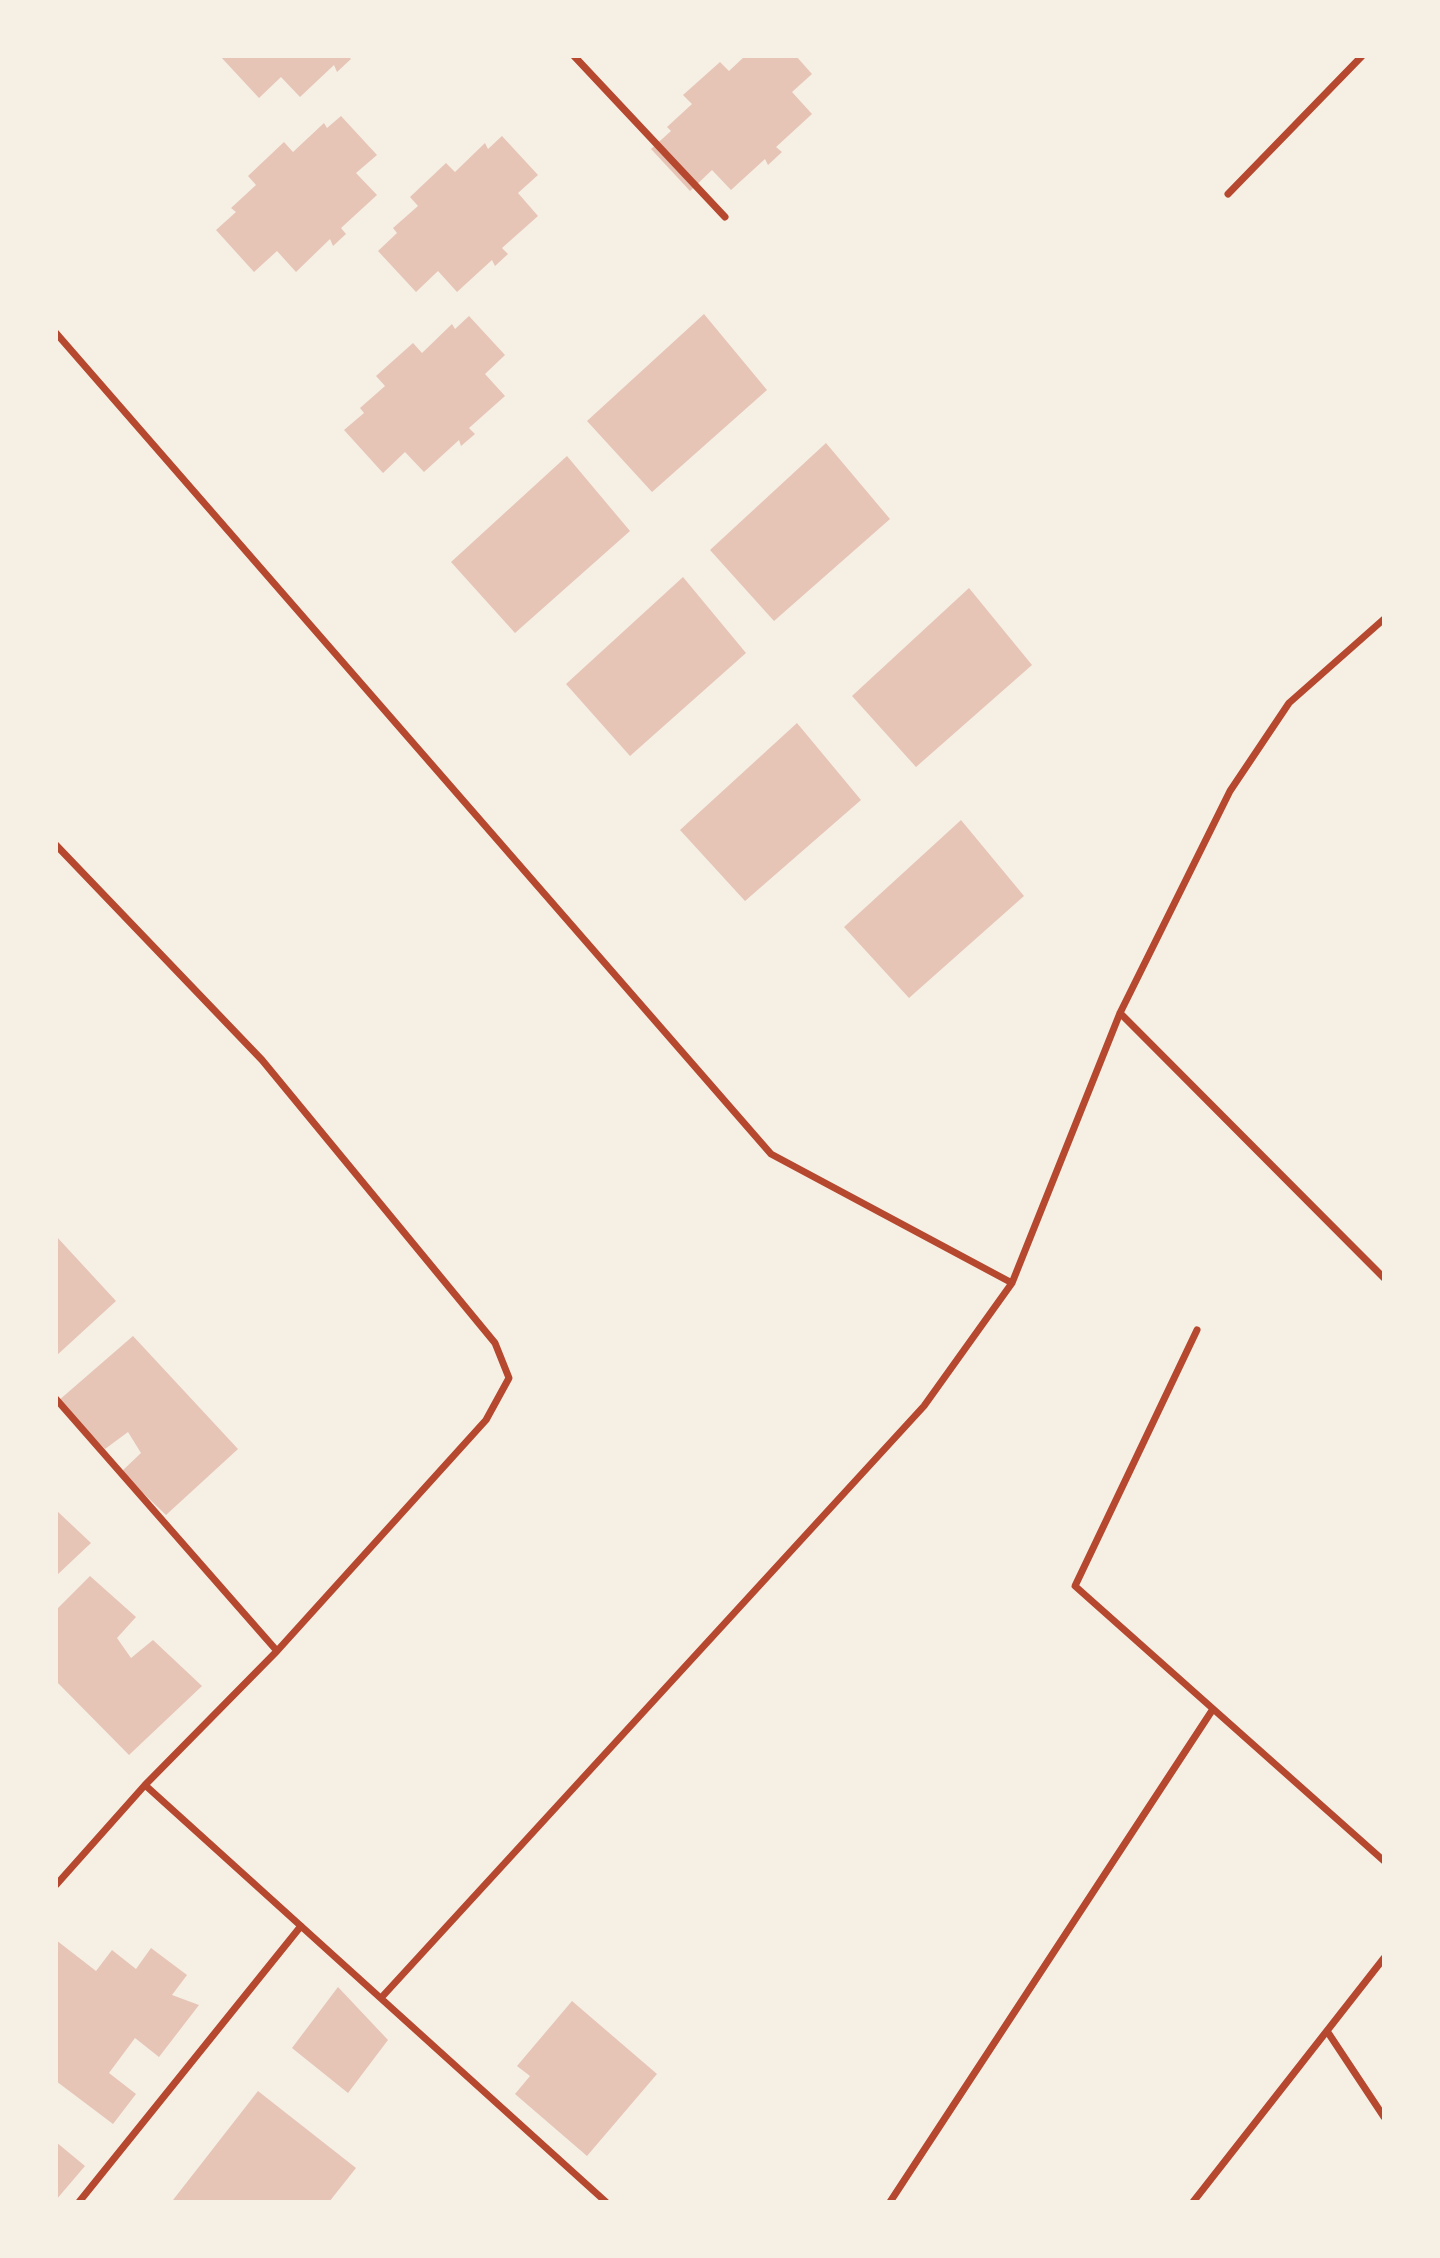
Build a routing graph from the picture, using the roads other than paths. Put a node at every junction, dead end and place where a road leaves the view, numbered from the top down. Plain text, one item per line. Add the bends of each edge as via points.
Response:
1 (574, 56) edge
2 (1362, 56) edge
3 (1228, 194) dead end
4 (725, 217) dead end
5 (56, 333) edge
6 (1384, 619) edge
7 (56, 845) edge
8 (1120, 1013) junction
9 (1384, 1278) edge
10 (1012, 1283) junction
11 (1197, 1330) dead end
12 (56, 1399) edge
13 (277, 1651) junction
14 (1213, 1709) junction
15 (145, 1785) junction
16 (1384, 1861) edge
17 (56, 1885) edge
18 (301, 1926) junction
19 (1384, 1958) edge
20 (381, 1998) junction
21 (1327, 2031) junction
22 (1384, 2117) edge
23 (79, 2202) edge
24 (606, 2202) edge
25 (890, 2202) edge
26 (1193, 2202) edge

1 - 4 street
2 - 3 street
5 - 10 street via 771,1154
6 - 8 street via 1289,703 1237,780
7 - 13 street via 262,1060 495,1343 509,1378 486,1420
8 - 9 street
8 - 10 street
10 - 20 street via 924,1406
11 - 14 street via 1075,1586
12 - 13 street
13 - 15 street
14 - 16 street
14 - 25 street
15 - 17 street
15 - 18 street
18 - 20 street
18 - 23 street
19 - 21 street
20 - 24 street
21 - 22 street
21 - 26 street

